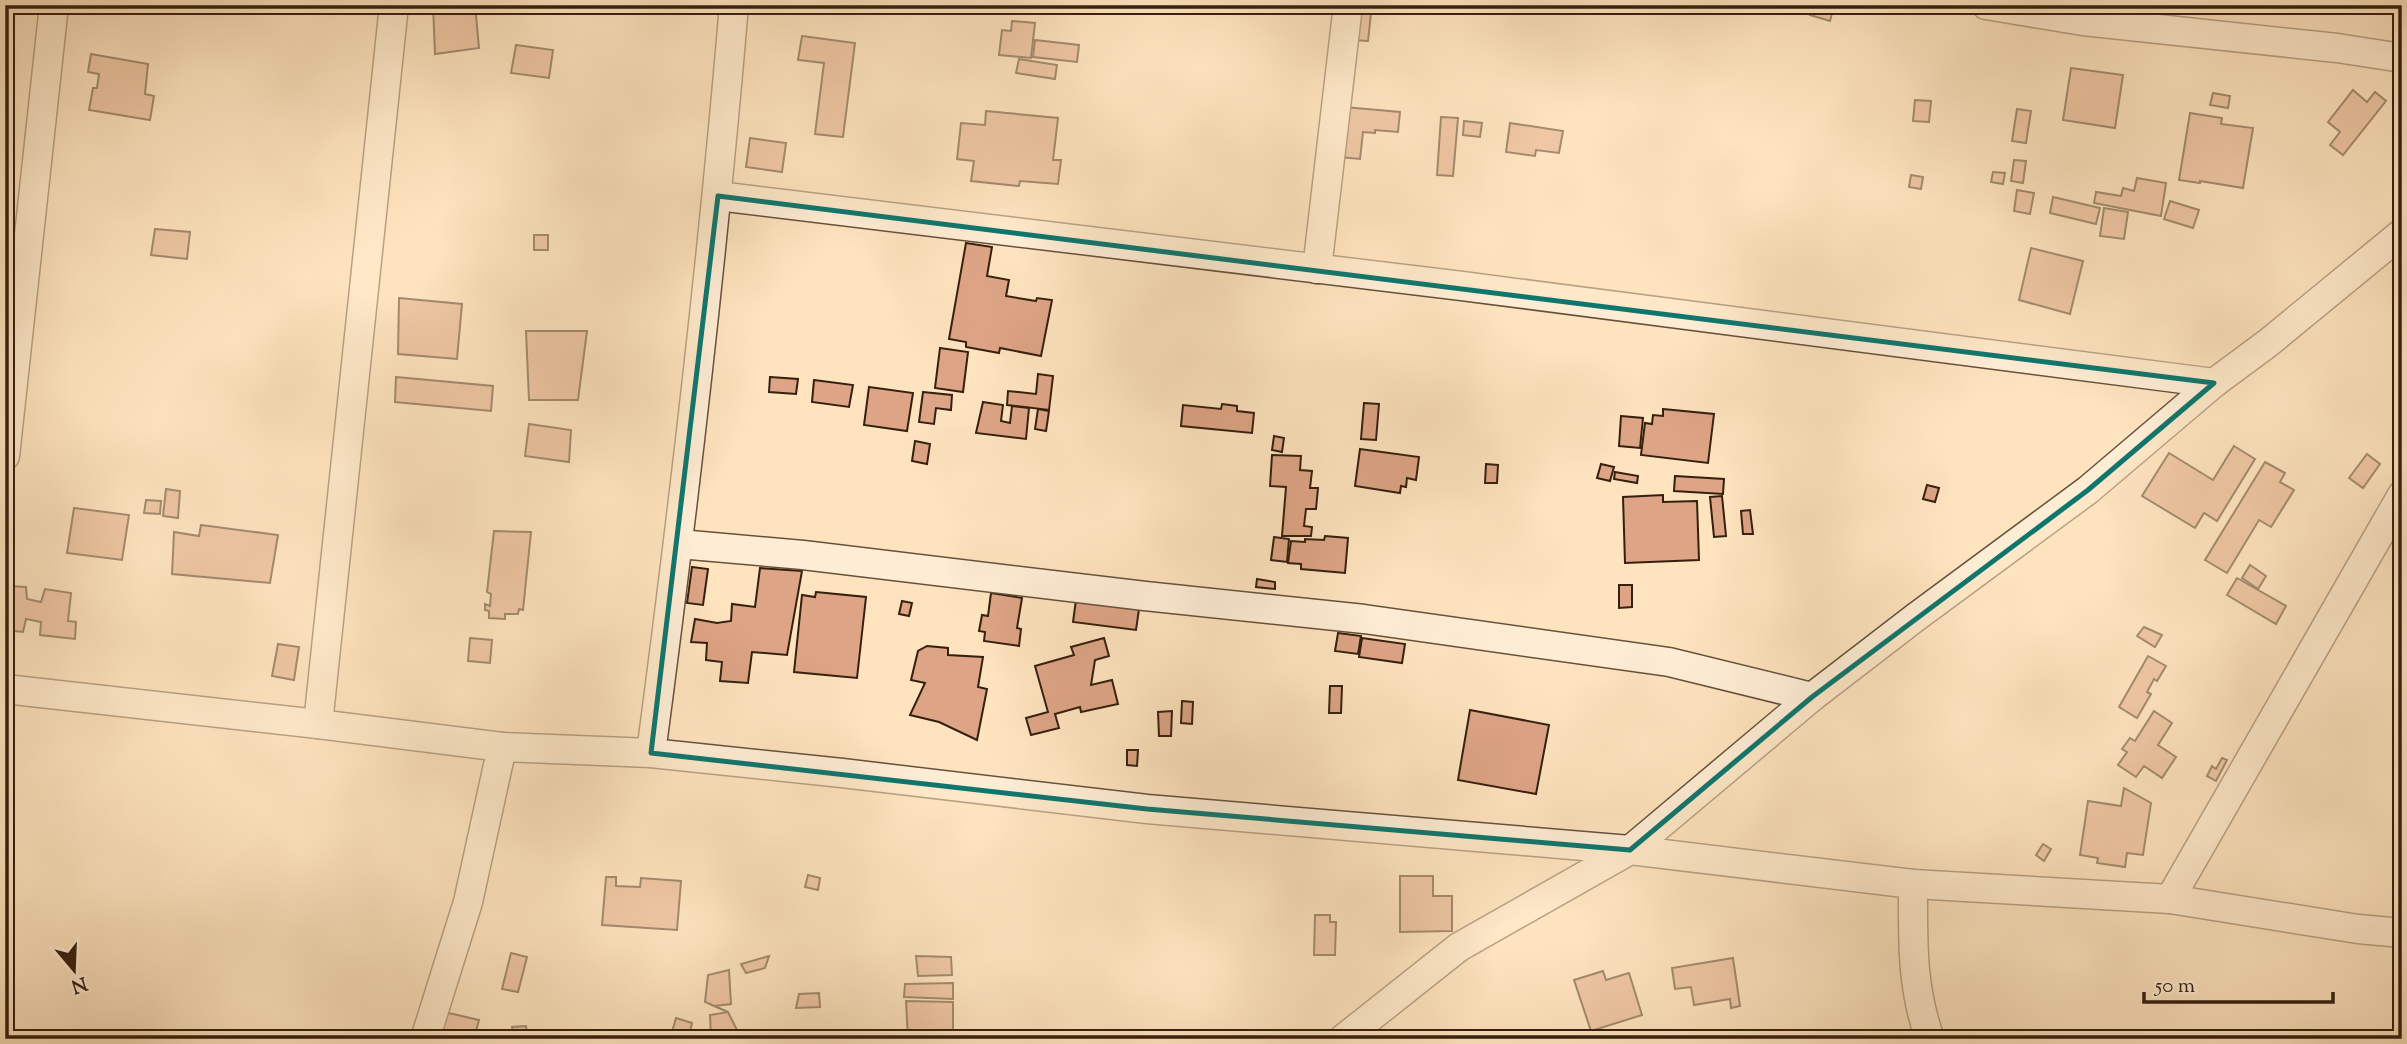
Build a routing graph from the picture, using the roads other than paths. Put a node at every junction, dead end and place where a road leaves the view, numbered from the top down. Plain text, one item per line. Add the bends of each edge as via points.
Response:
1 (54, 5) edge
2 (394, 5) edge
3 (734, 5) edge
4 (1348, 5) edge
5 (1986, 5) edge
6 (2402, 58) edge
7 (718, 196) junction
8 (2402, 233) edge
9 (1317, 269) junction
10 (2214, 383) junction
11 (5, 456) edge
12 (2402, 495) edge
13 (679, 544) junction
14 (5, 689) edge
15 (1812, 697) junction
16 (318, 724) junction
17 (502, 747) junction
18 (652, 753) junction
19 (1630, 850) junction
20 (1913, 884) junction
21 (2170, 899) junction
22 (2402, 933) edge
23 (425, 1039) edge
24 (1343, 1039) edge
25 (1930, 1039) edge

1 - 11 street
2 - 16 street
3 - 7 street
4 - 9 street
5 - 6 street via 2083,21
7 - 9 street
7 - 13 street
8 - 10 street
9 - 10 street
10 - 15 street via 2088,490
12 - 21 street
13 - 15 street via 1364,619 1669,662
13 - 18 street
14 - 16 street
15 - 19 street
16 - 17 street
17 - 18 street
17 - 23 street via 468,902
18 - 19 street via 1147,809
19 - 20 street
19 - 24 street via 1459,947
20 - 21 street
20 - 25 street via 1913,967
21 - 22 street

